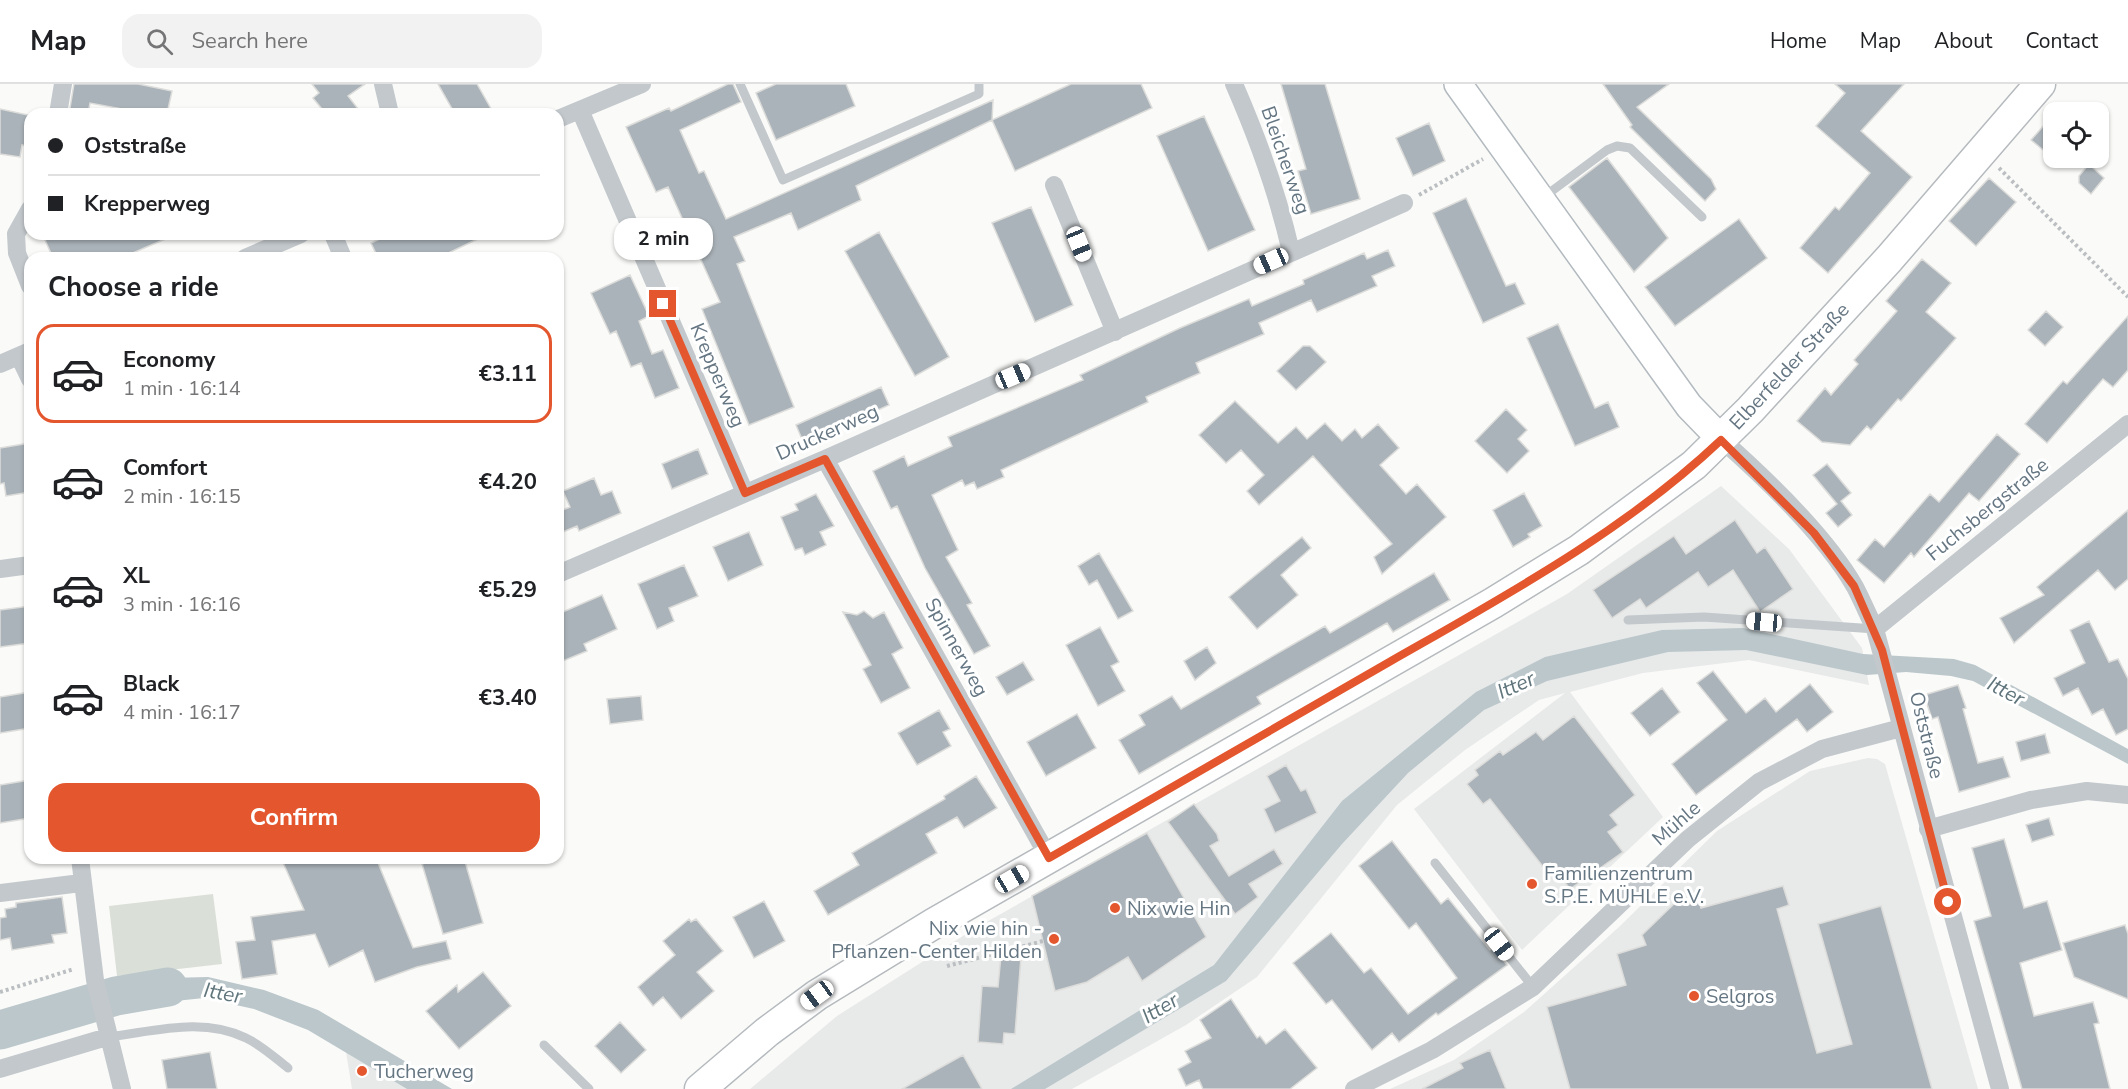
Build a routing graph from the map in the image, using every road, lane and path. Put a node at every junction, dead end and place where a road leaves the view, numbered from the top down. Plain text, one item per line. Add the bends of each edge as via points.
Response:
1 (63, 84) edge
2 (383, 84) edge
3 (642, 84) edge
4 (740, 84) edge
5 (979, 84) edge
6 (1234, 84) edge
7 (1465, 88) edge
8 (2029, 92) edge
9 (59, 108) edge
10 (389, 108) edge
11 (580, 110) junction
12 (564, 117) edge
13 (1501, 147) junction
14 (1994, 163) dead end
15 (1054, 185) dead end
16 (1539, 200) junction
17 (1404, 203) joint
18 (1702, 217) dead end
19 (24, 220) edge
20 (287, 240) edge
21 (259, 252) edge
22 (1291, 252) junction
23 (24, 271) edge
24 (2128, 297) edge
25 (1115, 332) junction
26 (24, 353) edge
27 (0, 364) edge
28 (2128, 424) edge
29 (1721, 440) junction
30 (825, 459) junction
31 (745, 493) junction
32 (24, 566) edge
33 (0, 569) edge
34 (564, 571) edge
35 (1628, 620) dead end
36 (1875, 629) junction
37 (1902, 729) junction
38 (2128, 795) edge
39 (1928, 829) junction
40 (1049, 858) junction
41 (1435, 863) dead end
42 (80, 864) edge
43 (81, 883) junction
44 (0, 894) edge
45 (1043, 941) dead end
46 (947, 966) dead end
47 (79, 968) dead end
48 (1533, 987) junction
49 (0, 992) edge
50 (105, 1030) junction
51 (544, 1045) dead end
52 (288, 1068) dead end
53 (0, 1069) edge
54 (122, 1089) edge
55 (589, 1089) edge
56 (700, 1089) edge
57 (1354, 1089) edge
58 (2000, 1089) edge

1 - 9 street
2 - 10 street
3 - 11 street
4 - 5 lane via 783,180 979,94
6 - 22 street, Bleicherweg via 1282,212
7 - 13 main road
8 - 29 main road, Elberfelder Straße via 1889,259
11 - 12 street
11 - 31 street, Krepperweg
13 - 16 main road
13 - 17 path
14 - 24 path
15 - 25 street
16 - 18 lane via 1607,150 1623,146 1630,148
16 - 29 main road via 1689,406
17 - 22 street, Druckerweg
19 - 23 street via 16,234 17,253
20 - 21 street
22 - 25 street, Druckerweg
25 - 30 street, Druckerweg
26 - 27 street
28 - 36 street, Fuchsbergstraße
29 - 36 street, Oststraße via 1756,472 1836,560
29 - 40 main road, Elberfelder Straße via 1682,475 1579,550
30 - 31 street, Druckerweg
30 - 40 street, Spinnerweg
31 - 34 street, Druckerweg
32 - 33 street
35 - 36 lane via 1704,617
36 - 37 street, Oststraße
37 - 39 street, Oststraße
37 - 48 street, Mühle via 1822,749 1760,782 1688,839
38 - 39 street via 2088,792 2031,800
39 - 58 street, Oststraße
40 - 56 main road, Elberfelder Straße via 817,995
41 - 48 lane
42 - 43 street
43 - 44 street
43 - 50 street
45 - 46 path
47 - 49 path
48 - 57 street, Mühle via 1432,1050
50 - 52 lane via 213,1028 247,1038
50 - 53 street
50 - 54 street
51 - 55 lane

